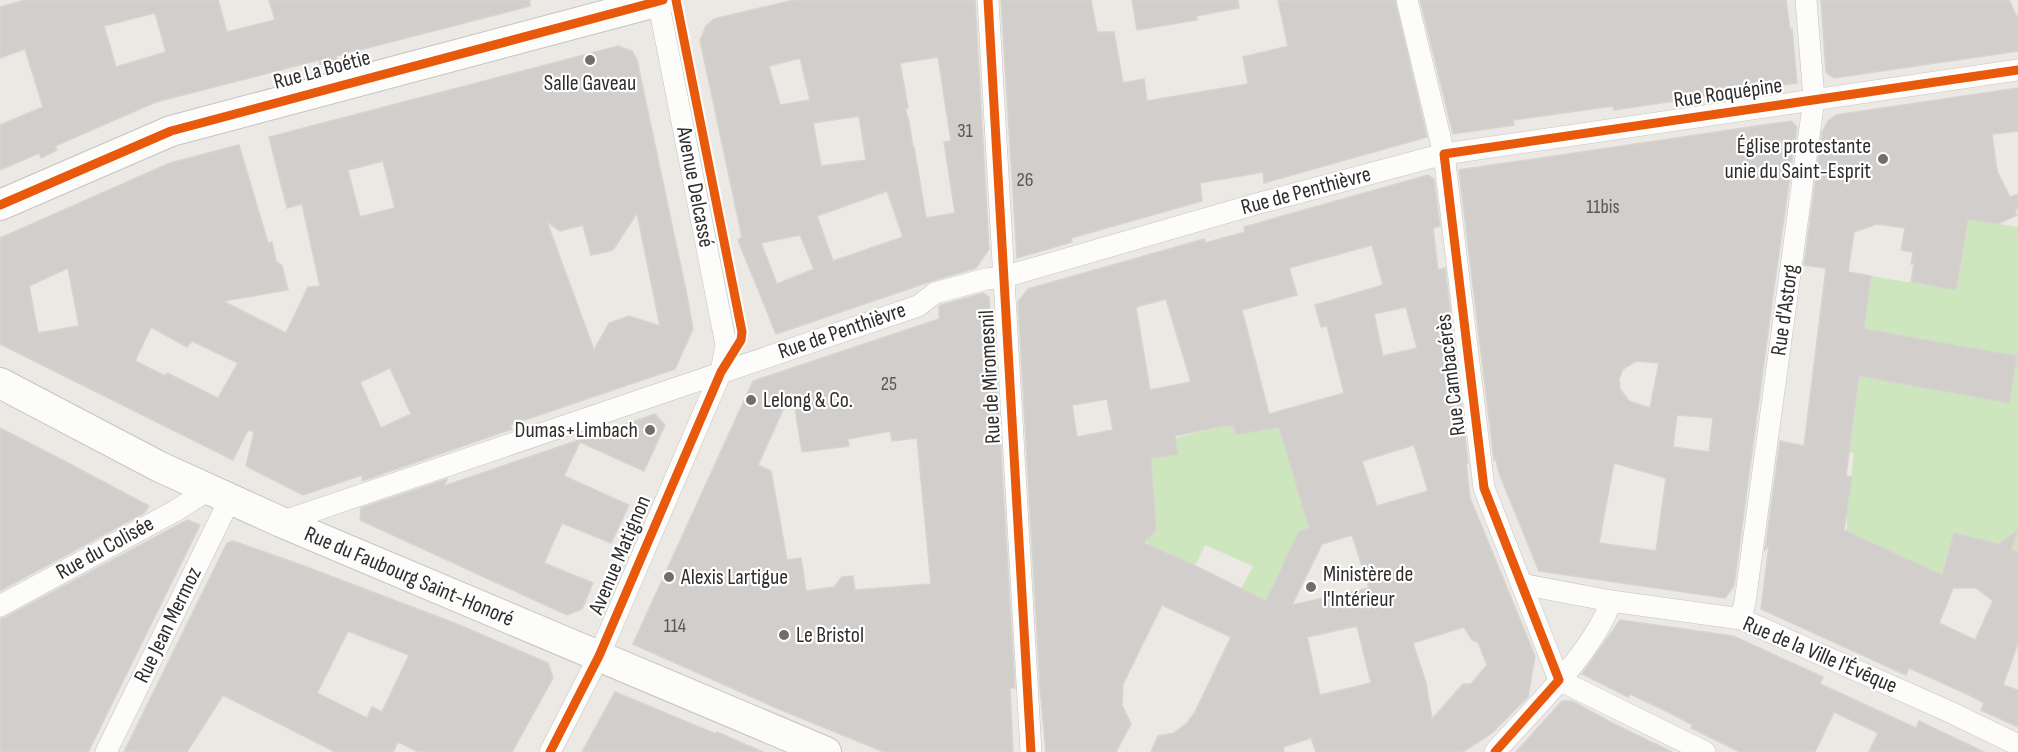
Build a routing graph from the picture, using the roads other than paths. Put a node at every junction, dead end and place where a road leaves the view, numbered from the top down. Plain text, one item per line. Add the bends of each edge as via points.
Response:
1 (660, 0) edge
2 (988, 0) edge
3 (1407, 0) edge
4 (1806, 0) edge
5 (2018, 70) edge
6 (1814, 99) junction
7 (1444, 154) junction
8 (0, 205) edge
9 (1004, 277) junction
10 (721, 372) junction
11 (0, 383) edge
12 (220, 494) junction
13 (281, 522) junction
14 (1521, 584) junction
15 (1611, 601) junction
16 (0, 606) edge
17 (1741, 619) junction
18 (599, 656) junction
19 (1559, 680) junction
20 (2018, 746) edge
21 (106, 752) edge
22 (550, 752) edge
23 (826, 752) edge
24 (1031, 752) edge
25 (1495, 752) edge
26 (1705, 752) edge

1 - 8 street, Rue La Boétie via 171,131
1 - 10 street, Avenue Delcassé via 726,345
2 - 9 street, Rue de Miromesnil
3 - 7 street, Rue Cambacérès
4 - 6 street, Rue d'Astorg
5 - 6 street, Rue Roquépine
6 - 7 street, Rue Roquépine
6 - 17 street, Rue d'Astorg
7 - 9 street, Rue de Penthièvre
7 - 14 street, Rue Cambacérès via 1484,488
9 - 10 street, Rue de Penthièvre via 934,293 918,306
9 - 24 street, Rue de Miromesnil
10 - 13 street, Rue de Penthièvre
10 - 18 street, Avenue Matignon
11 - 12 street, Rue du Faubourg Saint-Honoré
12 - 13 street, Rue du Faubourg Saint-Honoré
12 - 16 street, Rue du Colisée via 175,511
12 - 21 street, Rue Jean Mermoz
13 - 18 street, Rue du Faubourg Saint-Honoré
14 - 15 street, Rue de la Ville l'Évêque
14 - 19 street, Rue Cambacérès
15 - 17 street, Rue de la Ville l'Évêque
15 - 19 street via 1605,618
17 - 20 street, Rue de la Ville l'Évêque
18 - 22 street, Avenue Matignon
18 - 23 street, Rue du Faubourg Saint-Honoré
19 - 25 street
19 - 26 street

